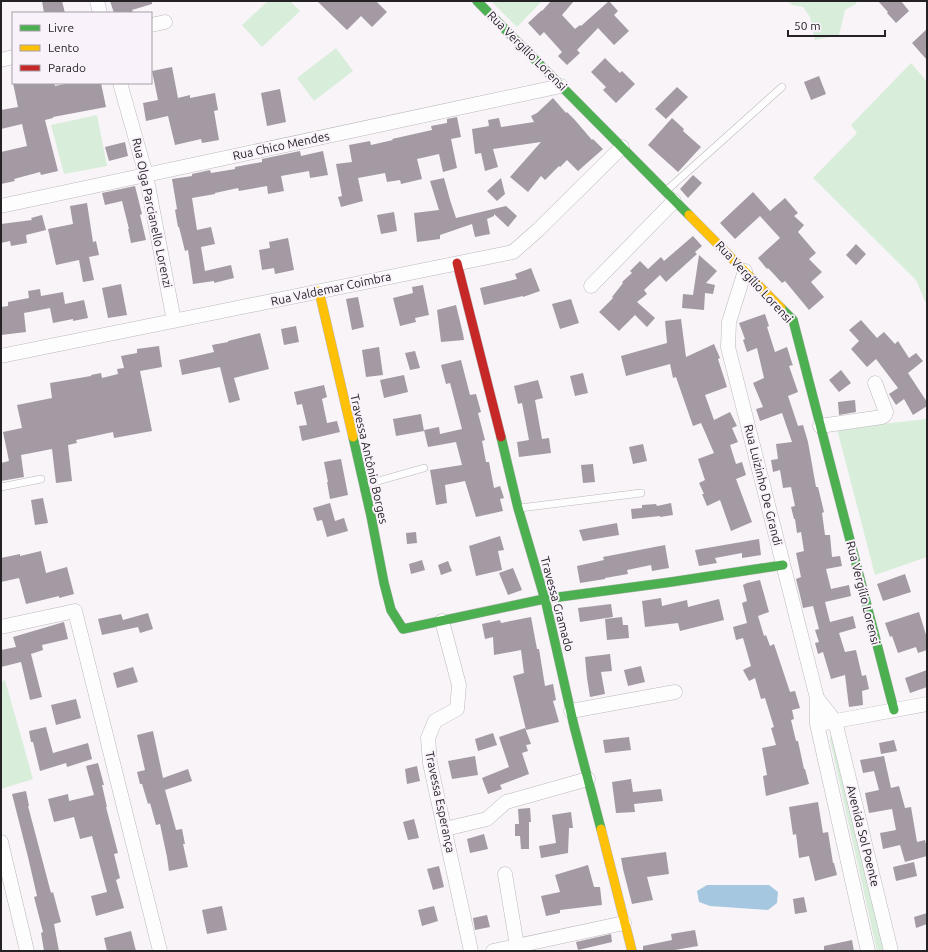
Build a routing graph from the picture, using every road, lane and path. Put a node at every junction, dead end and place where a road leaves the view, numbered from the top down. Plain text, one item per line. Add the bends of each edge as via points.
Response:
1 (97, 1) edge
2 (477, 1) edge
3 (100, 12) edge
4 (165, 22) dead end
5 (152, 26) edge
6 (12, 57) edge
7 (1, 60) edge
8 (120, 84) edge
9 (561, 86) junction
10 (782, 87) dead end
11 (622, 147) junction
12 (146, 175) junction
13 (670, 196) junction
14 (1, 206) edge
15 (457, 263) junction
16 (745, 271) junction
17 (591, 286) dead end
18 (318, 291) junction
19 (174, 321) junction
20 (1, 356) edge
21 (875, 383) dead end
22 (820, 426) junction
23 (424, 468) dead end
24 (41, 479) dead end
25 (363, 485) junction
26 (1, 487) edge
27 (641, 493) dead end
28 (518, 508) junction
29 (783, 565) junction
30 (544, 599) junction
31 (442, 621) junction
32 (1, 627) edge
33 (675, 692) dead end
34 (817, 698) junction
35 (927, 704) edge
36 (894, 710) junction
37 (571, 711) junction
38 (835, 721) junction
39 (817, 724) junction
40 (588, 780) junction
41 (445, 828) junction
42 (1, 842) edge
43 (505, 874) dead end
44 (624, 923) junction
45 (517, 946) junction
46 (27, 951) edge
47 (160, 951) edge
48 (471, 951) edge
49 (493, 951) edge
50 (632, 951) edge
51 (868, 951) edge
52 (891, 951) edge

1 - 3 street
2 - 9 street, Rua Vergílio Lorensi
4 - 5 street
6 - 7 street
8 - 12 street, Rua Olga Parcianello Lorenzi
9 - 11 street, Rua Vergílio Lorensi
9 - 12 street, Rua Chico Mendes
10 - 13 lane
11 - 13 street, Rua Vergílio Lorensi
11 - 15 street, Rua Valdemar Coimbra via 513,252
12 - 14 street, Rua Chico Mendes
12 - 19 street, Rua Olga Parcianello Lorenzi
13 - 16 street, Rua Vergílio Lorensi
13 - 17 street
15 - 18 street, Rua Valdemar Coimbra
15 - 28 street, Travessa Gramado
16 - 22 street, Rua Vergílio Lorensi via 793,320
16 - 29 street, Rua Luizinho De Grandi via 729,322 728,347
18 - 19 street, Rua Valdemar Coimbra
18 - 25 street, Travessa Antônio Borges
19 - 20 street, Rua Valdemar Coimbra
21 - 22 street via 885,415
22 - 36 street, Rua Vergílio Lorensi
23 - 25 lane
24 - 26 lane
25 - 31 street, Travessa Antônio Borges via 391,610 403,629
27 - 28 lane
28 - 30 street, Travessa Gramado
29 - 30 street
29 - 34 street, Rua Luizinho De Grandi
30 - 31 street
30 - 37 street, Travessa Gramado
31 - 41 street, Travessa Esperança via 459,685 457,709 435,721 428,738 430,763
32 - 47 street via 75,611
33 - 37 street
34 - 38 street, Rua Luizinho De Grandi
34 - 39 street, Rua Luizinho De Grandi
35 - 36 street
36 - 38 street
37 - 40 street, Travessa Gramado
38 - 39 street
38 - 52 street, Avenida Sol Poente
39 - 51 street, Avenida Sol Poente
40 - 41 street via 506,802 487,819
40 - 44 street, Travessa Gramado
41 - 48 street, Travessa Esperança
42 - 46 street
43 - 45 street
44 - 45 street
44 - 50 street, Travessa Gramado
45 - 49 street

